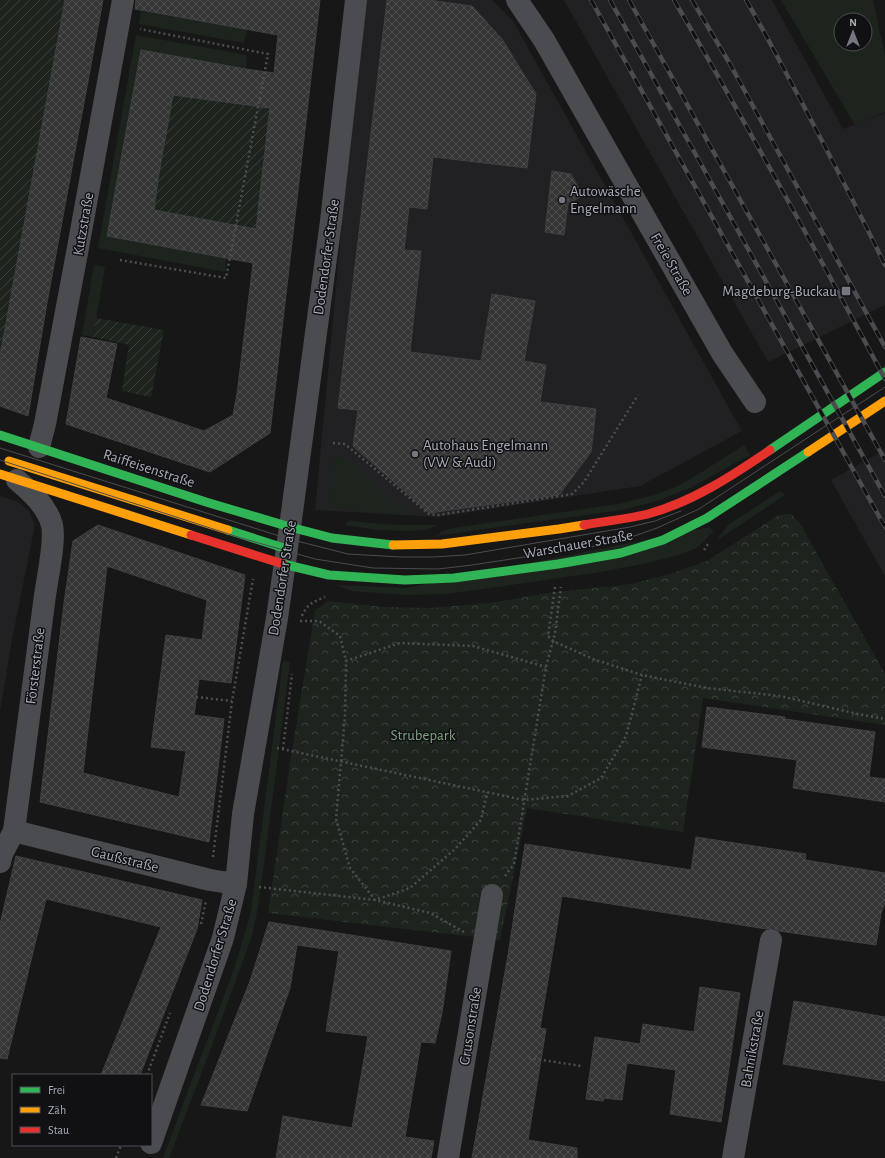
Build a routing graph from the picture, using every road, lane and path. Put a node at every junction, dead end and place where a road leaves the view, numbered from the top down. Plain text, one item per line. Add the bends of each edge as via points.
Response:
1 (123, 0) edge
2 (356, 0) edge
3 (517, 0) edge
4 (118, 26) junction
5 (120, 260) dead end
6 (885, 372) edge
7 (638, 395) dead end
8 (885, 401) edge
9 (755, 402) dead end
10 (0, 435) edge
11 (333, 443) dead end
12 (38, 447) junction
13 (0, 460) edge
14 (9, 477) edge
15 (438, 515) junction
16 (437, 522) dead end
17 (290, 527) junction
18 (286, 557) junction
19 (561, 584) dead end
20 (555, 585) dead end
21 (252, 586) dead end
22 (314, 602) dead end
23 (300, 621) junction
24 (297, 627) dead end
25 (552, 641) junction
26 (346, 661) junction
27 (546, 667) junction
28 (293, 670) dead end
29 (642, 676) junction
30 (196, 697) dead end
31 (232, 701) junction
32 (885, 719) edge
33 (255, 743) junction
34 (282, 749) junction
35 (342, 761) junction
36 (487, 792) junction
37 (524, 800) junction
38 (14, 831) junction
39 (0, 862) edge
40 (212, 862) dead end
41 (236, 884) junction
42 (492, 895) joint
43 (206, 897) dead end
44 (375, 900) junction
45 (201, 925) dead end
46 (771, 940) dead end
47 (484, 943) junction
48 (171, 1011) dead end
49 (529, 1058) dead end
50 (581, 1066) dead end
51 (147, 1074) edge
52 (152, 1141) edge
53 (121, 1146) edge
54 (150, 1146) edge
55 (116, 1158) edge
56 (146, 1158) edge
57 (448, 1158) edge
58 (733, 1158) edge

1 - 4 street, Kutzstraße
2 - 17 street, Dodendorfer Straße via 331,221
3 - 9 street, Freie Straße via 544,40 722,353
4 - 5 path via 268,54 226,278
4 - 12 street, Kutzstraße via 50,400
6 - 17 main road, Warschauer Straße via 747,466 680,502 647,514 559,529 442,544 392,545 332,538
7 - 15 path via 584,482 572,494
8 - 18 main road, Warschauer Straße via 707,518 663,540 621,553 558,564 430,580 329,575
10 - 12 main road, Raiffeisenstraße
11 - 15 path via 345,444 429,514
12 - 17 main road, Raiffeisenstraße
13 - 18 main road via 10,461 242,535
14 - 18 main road via 78,500
14 - 38 street, Försterstraße via 32,493 42,505 53,533
15 - 16 path
17 - 18 street, Dodendorfer Straße
18 - 33 street, Dodendorfer Straße
19 - 25 path via 558,617
20 - 25 path via 548,636
21 - 31 path, Dodendorfer Straße
22 - 23 path, Dodendorfer Straße via 304,610
23 - 24 path, Dodendorfer Straße
23 - 26 path via 319,621 340,636
25 - 27 path
25 - 29 path via 593,660
26 - 27 path via 400,644 474,646
26 - 35 path
27 - 37 path
28 - 34 path
29 - 32 path via 707,688 780,696
29 - 37 path via 626,736 601,778 568,796
30 - 31 path
31 - 40 path, Dodendorfer Straße
33 - 34 path
33 - 41 street, Dodendorfer Straße via 243,814
34 - 35 path
35 - 36 path
35 - 44 path via 336,819 350,868
36 - 37 path
36 - 44 path via 480,820 455,849 410,888
37 - 42 path via 514,864
38 - 39 street, Försterstraße
38 - 41 street, Gaußstraße via 210,880
41 - 44 path
41 - 52 street, Dodendorfer Straße via 223,938
42 - 47 street, Grusonstraße
43 - 45 path, Dodendorfer Straße
44 - 47 path via 430,913
46 - 58 street, Bahnikstraße
47 - 57 street, Grusonstraße
48 - 51 path, Dodendorfer Straße
49 - 50 path
53 - 55 path
54 - 56 street, Dodendorfer Straße

